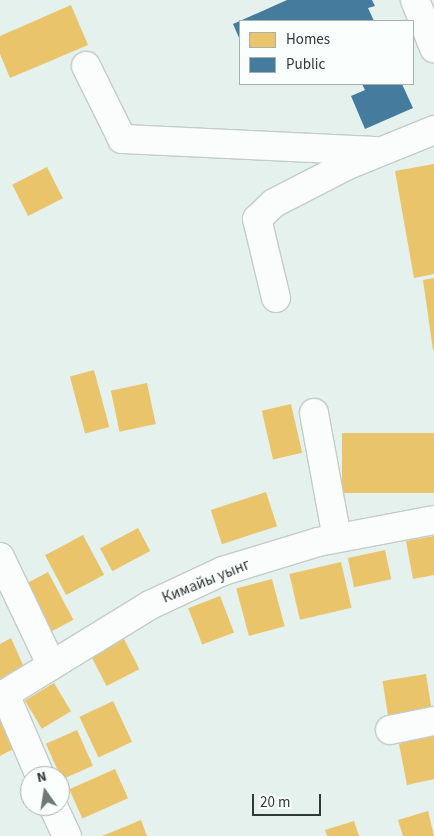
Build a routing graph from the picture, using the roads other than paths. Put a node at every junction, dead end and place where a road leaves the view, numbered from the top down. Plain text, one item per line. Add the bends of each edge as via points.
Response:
1 (414, 0) edge
2 (434, 48) edge
3 (86, 66) dead end
4 (434, 130) edge
5 (377, 152) junction
6 (276, 298) dead end
7 (314, 413) dead end
8 (434, 520) edge
9 (337, 538) junction
10 (0, 557) edge
11 (51, 664) junction
12 (2, 695) edge
13 (434, 721) edge
14 (390, 730) dead end
15 (35, 766) edge
16 (58, 816) edge
17 (66, 836) edge

1 - 2 street
3 - 5 street via 122,139
4 - 5 street
5 - 6 street via 274,203 257,219
7 - 9 street
8 - 9 street, Кимайы уынг
9 - 11 street, Кимайы уынг via 223,571 150,605
10 - 11 street
11 - 12 street, Кимайы уынг
12 - 15 street
13 - 14 street
16 - 17 street

